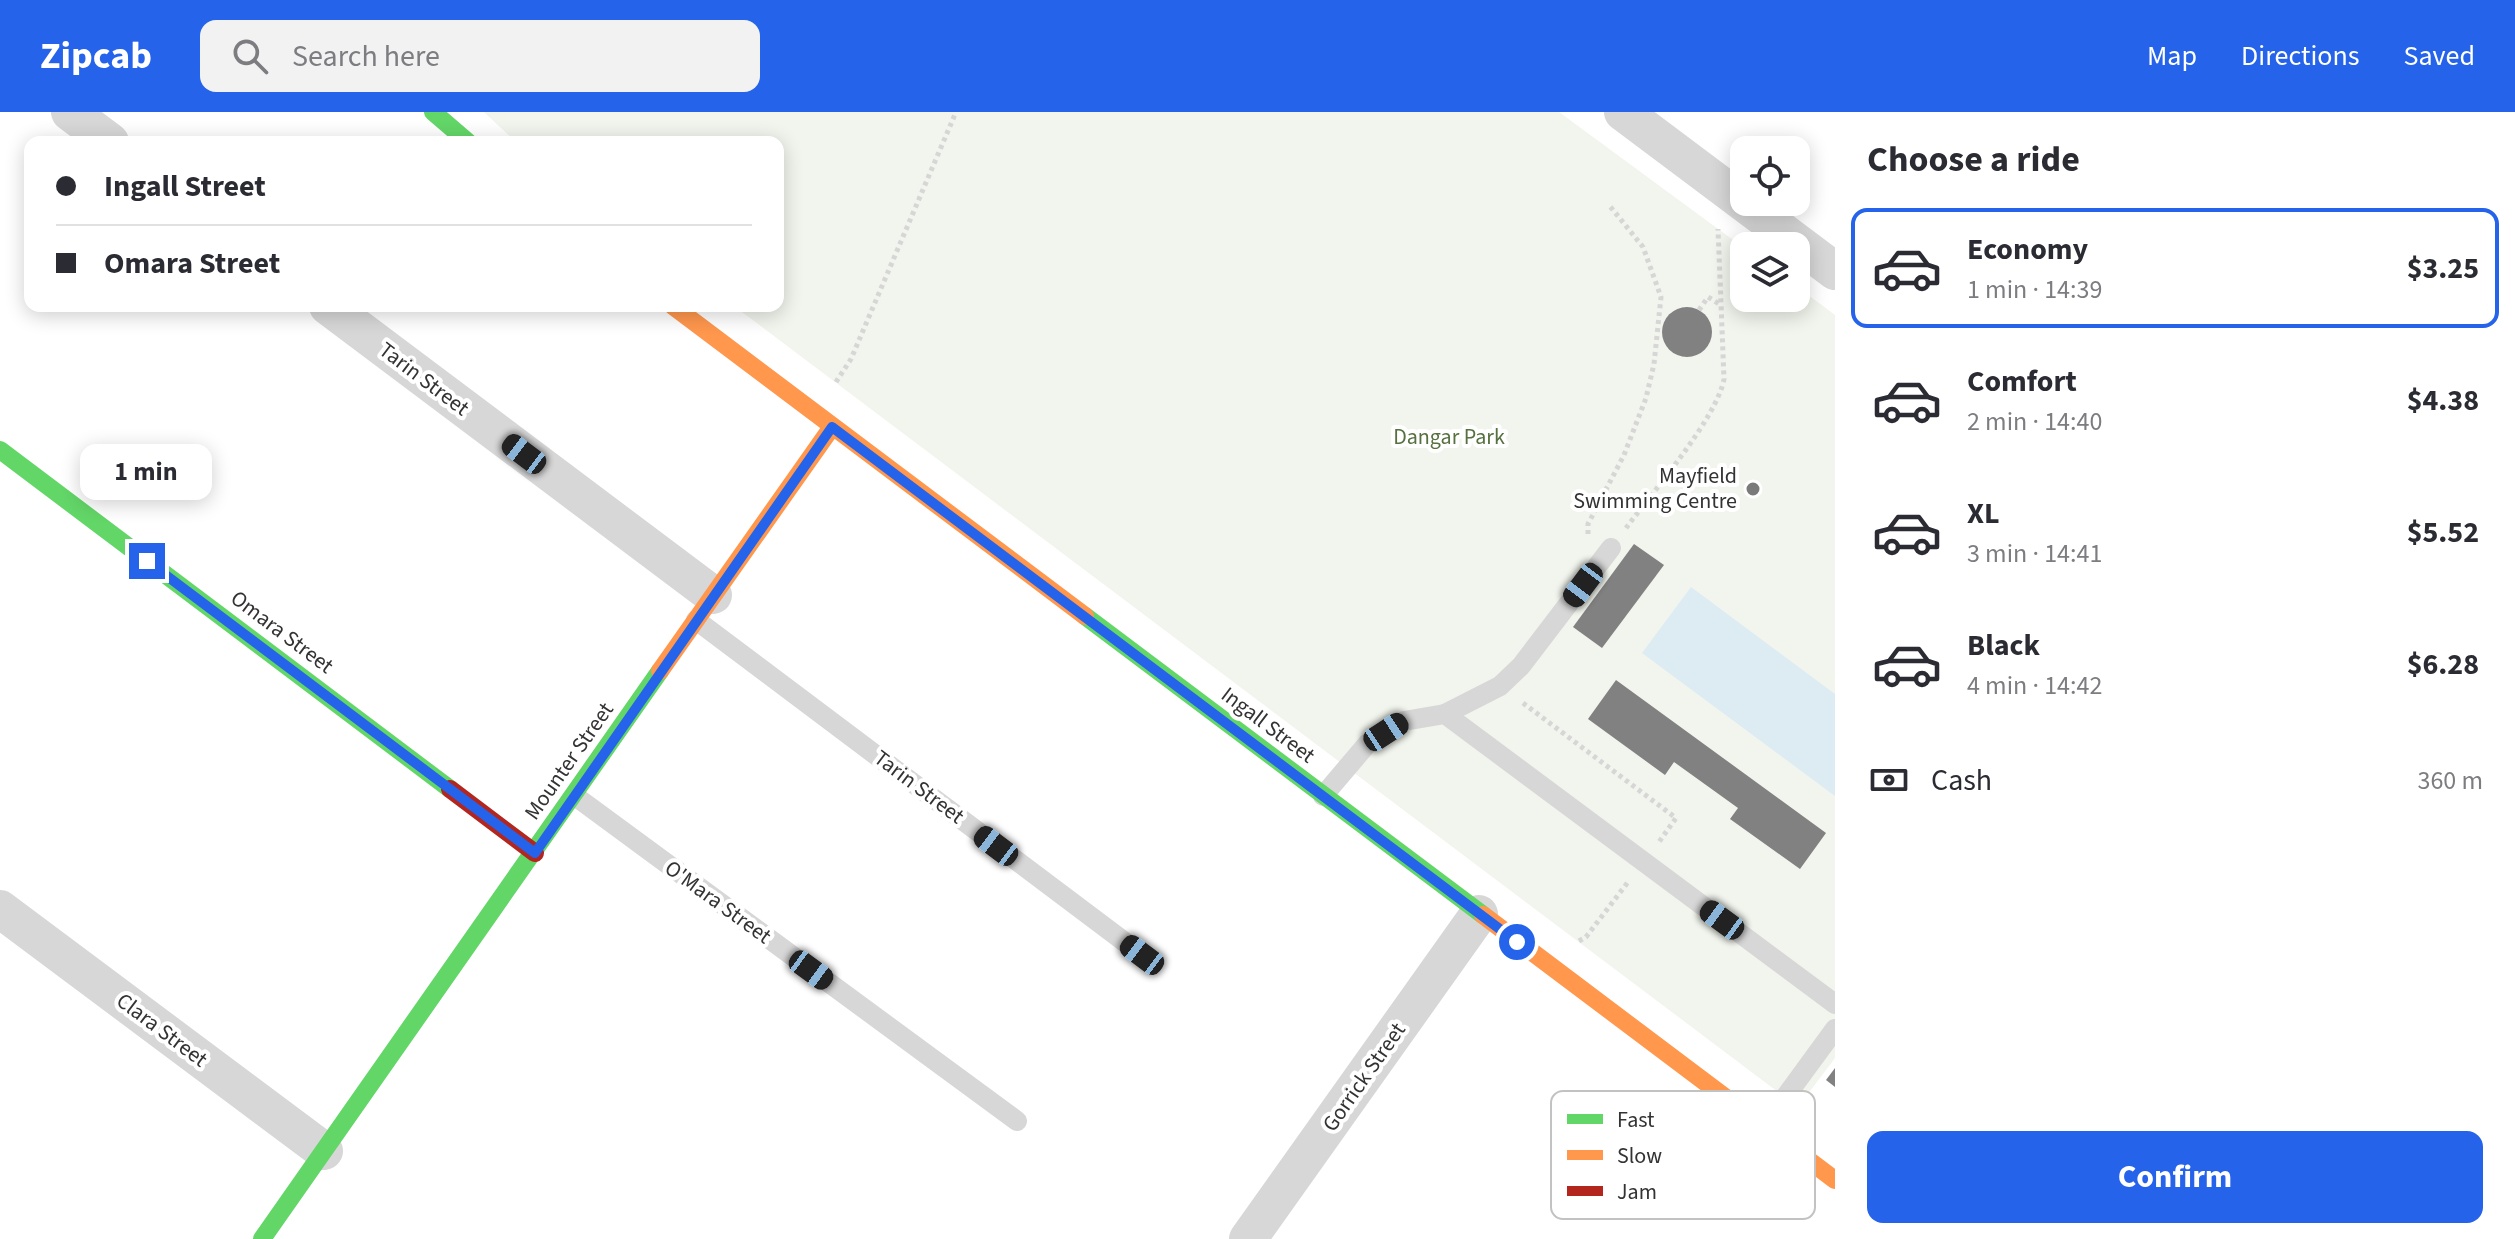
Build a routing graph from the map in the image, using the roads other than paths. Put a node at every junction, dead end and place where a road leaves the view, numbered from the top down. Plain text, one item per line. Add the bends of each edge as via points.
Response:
1 (70, 112) edge
2 (433, 112) edge
3 (1623, 112) edge
4 (102, 136) edge
5 (461, 136) edge
6 (1835, 271) edge
7 (335, 312) edge
8 (681, 312) edge
9 (832, 427) junction
10 (0, 450) edge
11 (1611, 548) road end
12 (704, 607) junction
13 (1445, 714) junction
14 (575, 796) junction
15 (1323, 796) junction
16 (535, 853) junction
17 (0, 909) edge
18 (1479, 914) junction
19 (1142, 955) dead end
20 (1835, 1004) edge
21 (1835, 1029) edge
22 (1717, 1091) edge
23 (1790, 1091) edge
24 (1017, 1121) dead end
25 (324, 1151) junction
26 (1815, 1165) edge
27 (1835, 1180) edge
28 (264, 1238) edge
29 (1248, 1239) edge

1 - 4 street
2 - 5 street
3 - 6 street
7 - 12 street, Tarin Street
8 - 9 street, Ingall Street
9 - 12 street, Mounter Street
9 - 15 street, Ingall Street
10 - 16 street, Omara Street
11 - 13 lane via 1521,666 1500,686
12 - 14 street, Mounter Street
12 - 19 lane, Tarin Street
13 - 15 lane via 1404,721 1368,743
13 - 20 lane
14 - 16 street, Mounter Street
14 - 24 lane, O'Mara Street
15 - 18 street, Ingall Street
16 - 25 street, Mounter Street
17 - 25 street, Clara Street
18 - 22 street, Ingall Street
18 - 29 street, Gorrick Street
21 - 23 lane
25 - 28 street, Mounter Street
26 - 27 street, Ingall Street

